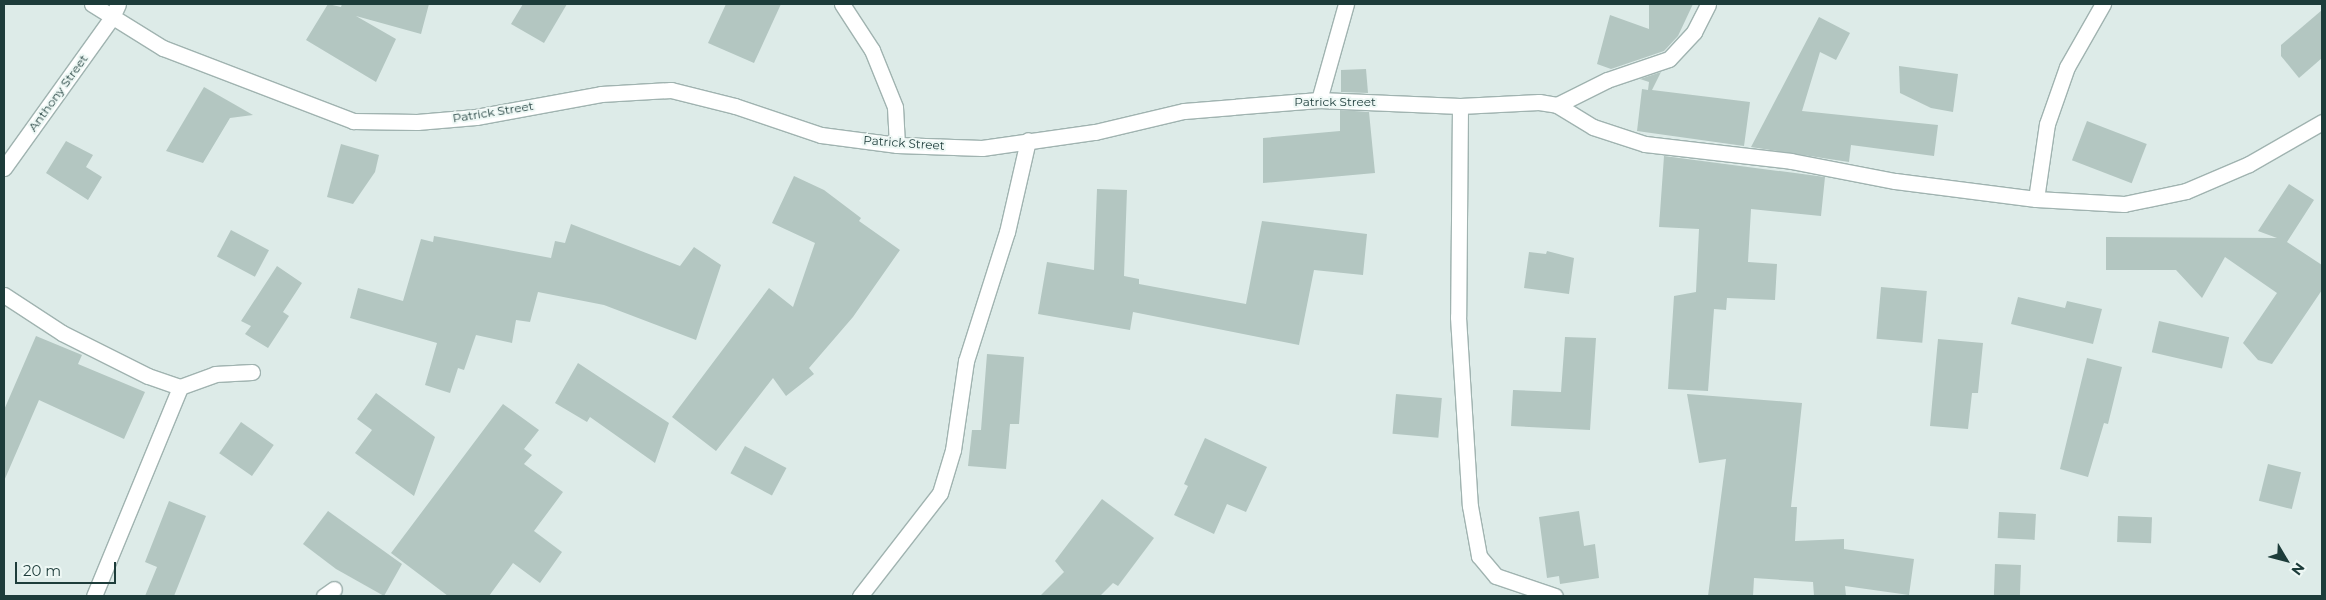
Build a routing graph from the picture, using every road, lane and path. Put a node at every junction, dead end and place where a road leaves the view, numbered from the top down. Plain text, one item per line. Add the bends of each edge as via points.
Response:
1 (92, 4) edge
2 (842, 4) edge
3 (1346, 4) edge
4 (1708, 4) edge
5 (2103, 4) edge
6 (115, 10) edge
7 (1319, 100) junction
8 (1557, 105) junction
9 (1460, 106) junction
10 (2322, 122) edge
11 (1028, 140) junction
12 (897, 145) junction
13 (4, 168) edge
14 (2036, 199) junction
15 (4, 296) edge
16 (252, 372) dead end
17 (180, 387) junction
18 (94, 596) edge
19 (860, 596) edge
20 (1555, 596) edge

1 - 6 street, Patrick Street
2 - 12 street via 872,50 891,99
3 - 7 street
4 - 8 street via 1694,32 1669,60 1607,80
5 - 14 street via 2067,67 2047,124
6 - 12 street, Patrick Street via 163,48 353,121 417,122 476,117 601,94 671,90 735,106 821,135
6 - 13 street, Anthony Street
7 - 9 street, Patrick Street
7 - 11 street, Patrick Street via 1184,111 1095,132
8 - 9 street, Patrick Street via 1539,102
8 - 14 street via 1593,127 1645,144 1791,161 1895,181
9 - 20 street via 1458,316 1470,506 1479,556 1496,576
10 - 14 street via 2249,164 2186,190 2124,204
11 - 12 street, Patrick Street via 982,148
11 - 19 street via 1007,232 966,361 953,450 940,493
15 - 17 street via 62,333 148,376
16 - 17 street via 215,374
17 - 18 street

